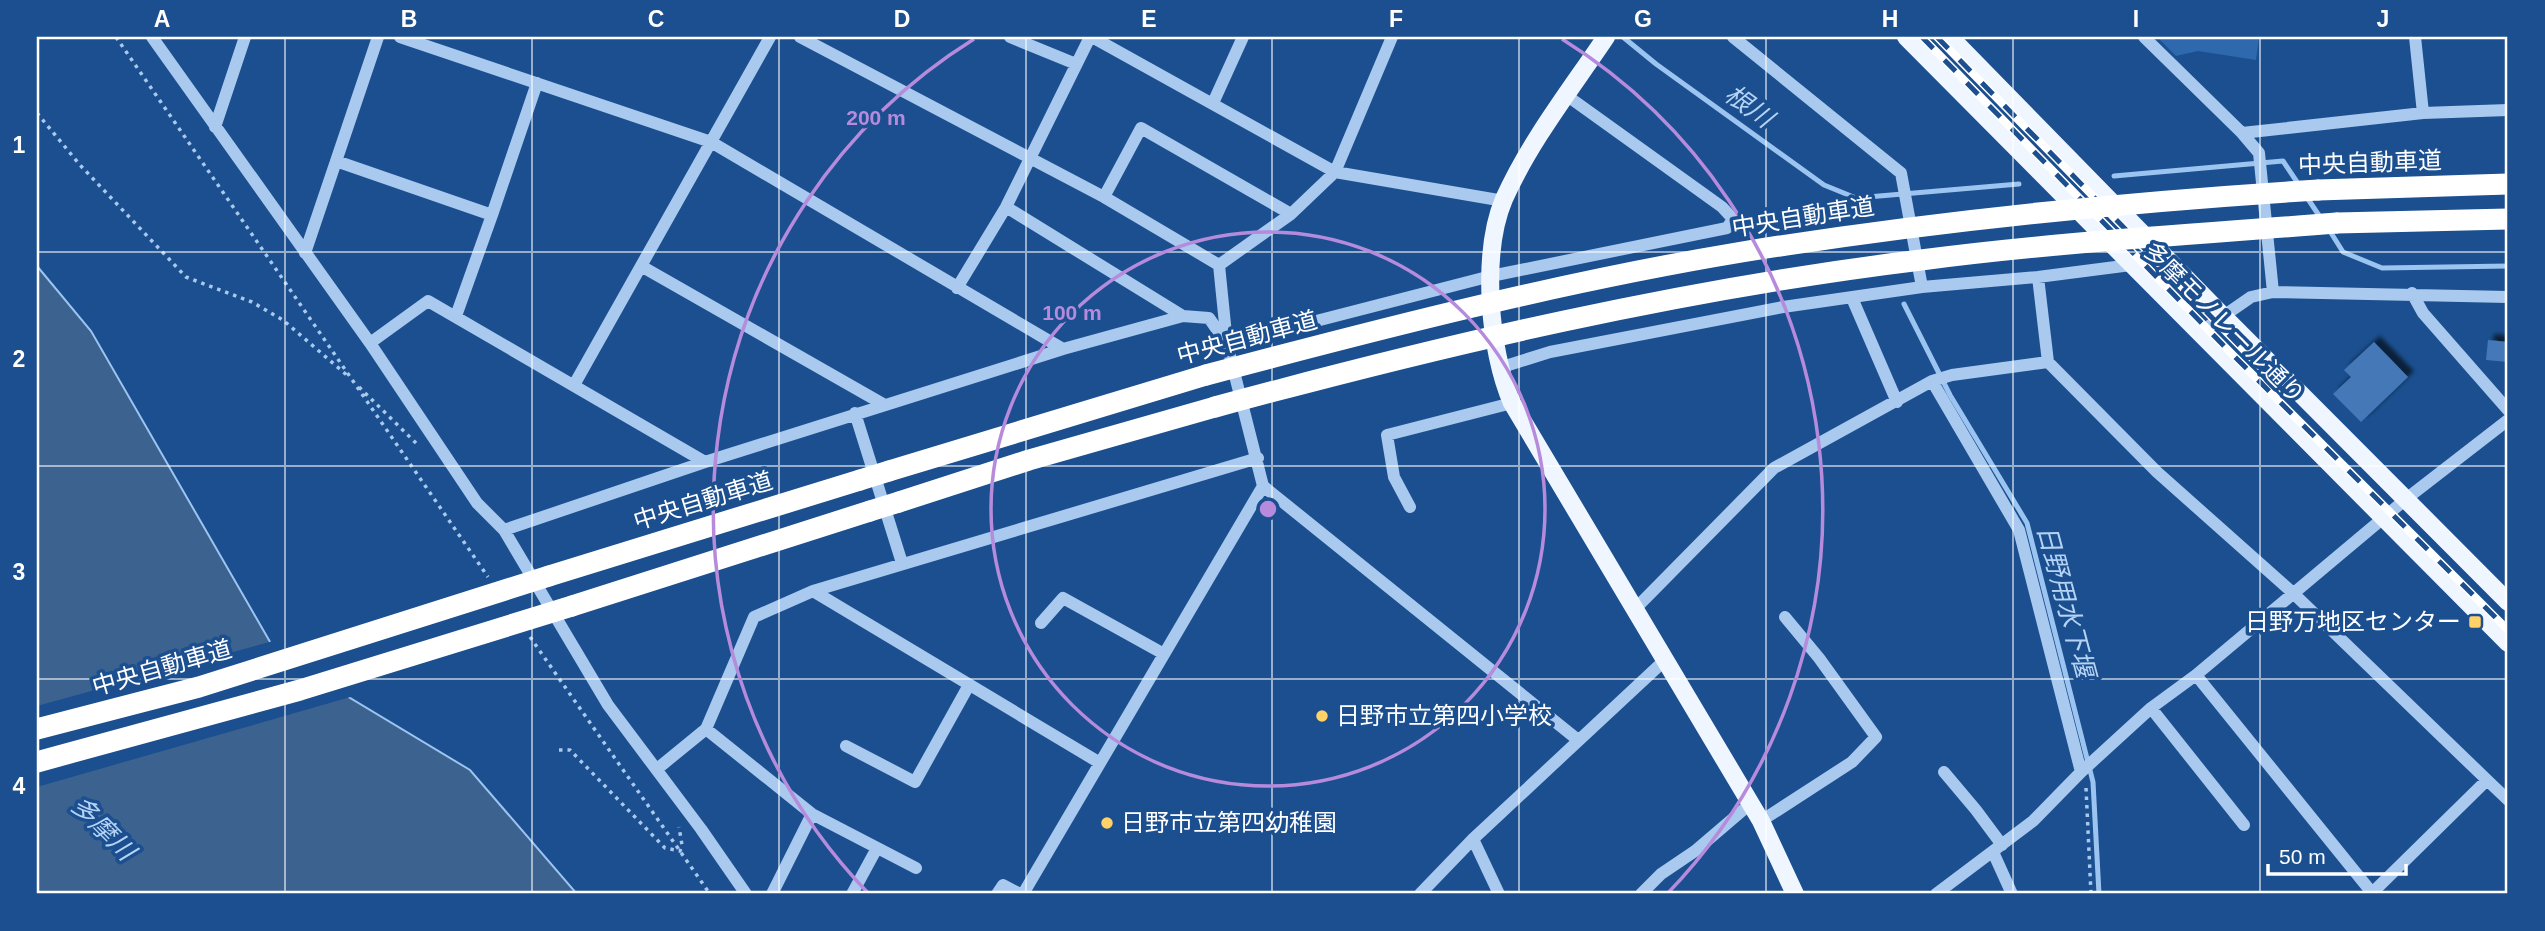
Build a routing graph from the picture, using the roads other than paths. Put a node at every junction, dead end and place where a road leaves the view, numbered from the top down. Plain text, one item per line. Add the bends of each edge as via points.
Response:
1 (152, 37) edge
2 (245, 37) edge
3 (378, 37) edge
4 (400, 37) edge
5 (770, 37) edge
6 (800, 37) edge
7 (1010, 37) edge
8 (1091, 37) edge
9 (1243, 37) edge
10 (1392, 37) edge
11 (1733, 37) edge
12 (1906, 37) edge
13 (1950, 37) edge
14 (2144, 37) edge
15 (2415, 37) edge
16 (1604, 39) edge
17 (1076, 64) junction
18 (537, 83) junction
19 (1566, 95) junction
20 (1213, 103) junction
21 (2508, 110) edge
22 (2423, 113) junction
23 (215, 127) junction
24 (2242, 133) junction
25 (711, 142) junction
26 (1031, 159) junction
27 (336, 161) junction
28 (1335, 172) junction
29 (2508, 184) edge
30 (2102, 191) junction
31 (1104, 197) junction
32 (1504, 201) junction
33 (1006, 208) junction
34 (1291, 214) junction
35 (492, 215) junction
36 (2508, 219) edge
37 (305, 253) junction
38 (1219, 265) junction
39 (2131, 265) junction
40 (641, 266) junction
41 (1491, 276) junction
42 (2038, 277) junction
43 (957, 288) junction
44 (1922, 288) junction
45 (2273, 292) junction
46 (2412, 293) junction
47 (2508, 297) edge
48 (1852, 298) junction
49 (2222, 315) junction
50 (456, 316) junction
51 (1183, 316) junction
52 (2199, 332) junction
53 (369, 343) junction
54 (1227, 344) junction
55 (1063, 349) junction
56 (2048, 362) junction
57 (1499, 368) junction
58 (1933, 381) junction
59 (575, 385) junction
60 (1897, 402) junction
61 (1512, 403) junction
62 (883, 404) junction
63 (2508, 410) edge
64 (855, 413) junction
65 (2508, 420) edge
66 (1258, 458) junction
67 (705, 462) junction
68 (1263, 486) junction
69 (2406, 499) junction
70 (1410, 507) dead end
71 (2384, 518) junction
72 (504, 530) junction
73 (902, 563) junction
74 (813, 591) junction
75 (2292, 593) junction
76 (2508, 602) edge
77 (1635, 609) junction
78 (1785, 617) dead end
79 (1041, 623) dead end
80 (2508, 643) edge
81 (1164, 654) junction
82 (1665, 660) junction
83 (2196, 675) junction
84 (969, 685) junction
85 (2151, 708) junction
86 (37, 729) edge
87 (706, 729) junction
88 (1578, 740) junction
89 (846, 746) dead end
90 (37, 762) edge
91 (1100, 764) junction
92 (657, 769) junction
93 (2081, 771) junction
94 (1944, 772) dead end
95 (2487, 780) junction
96 (2508, 800) edge
97 (1750, 804) junction
98 (813, 814) junction
99 (1761, 821) junction
100 (2244, 825) dead end
101 (1473, 839) junction
102 (877, 848) junction
103 (1997, 848) junction
104 (916, 868) dead end
105 (746, 894) edge
106 (772, 894) edge
107 (852, 894) edge
108 (997, 894) edge
109 (1021, 894) edge
110 (1420, 894) edge
111 (1499, 894) edge
112 (1642, 894) edge
113 (1795, 894) edge
114 (1936, 894) edge
115 (2012, 894) edge
116 (2372, 894) edge

1 - 23 street
2 - 23 street
3 - 27 street
4 - 18 street
5 - 25 street
6 - 26 street
7 - 17 street
8 - 17 street
8 - 20 street
9 - 20 street
10 - 28 street
11 - 44 street via 1901,173
12 - 39 main road, 多摩モノレール通り
13 - 30 main road, 多摩モノレール通り
14 - 24 street
15 - 22 street
16 - 19 main road
17 - 26 street
18 - 25 street
18 - 35 street
19 - 32 main road
19 - 41 street via 1733,219 1727,228
20 - 28 street
21 - 22 street
22 - 24 street
23 - 37 street
24 - 45 street via 2259,153
25 - 40 street
25 - 43 street
26 - 31 street
26 - 33 street
27 - 35 street
27 - 37 street
28 - 32 street
28 - 34 street
29 - 86 highway, 中央自動車道, bridge via 2202,197 1927,225 1741,252 1476,306 1206,375 199,687
30 - 39 main road via 2155,257
30 - 49 main road, 多摩モノレール通り
31 - 34 street via 1141,128
31 - 38 street
32 - 41 main road
33 - 43 street
33 - 51 street
34 - 38 street
35 - 50 street
36 - 90 highway, bridge via 2337,223 1922,260 1741,286 1536,326 1362,368 1029,460 300,690
37 - 53 street
38 - 54 street
39 - 42 street
39 - 52 main road, 多摩モノレール通り
40 - 59 street
40 - 62 street
41 - 54 street
41 - 57 main road via 1491,323
42 - 44 street
42 - 56 street
43 - 55 street
44 - 48 street
45 - 46 street
45 - 49 street via 2251,297
46 - 47 street
46 - 63 street via 2423,313
48 - 57 street via 1550,352
48 - 60 street
49 - 52 street
49 - 69 main road, 多摩モノレール通り
50 - 53 street via 428,302
50 - 59 street
51 - 54 street via 1209,318
51 - 55 street
52 - 71 main road, 多摩モノレール通り
53 - 72 street via 477,503
54 - 66 street
55 - 62 street
56 - 58 street
56 - 75 street via 2157,472
57 - 61 main road
58 - 60 street
58 - 93 street via 2019,530
59 - 67 street
60 - 77 street via 1774,468
61 - 70 street via 1387,435 1394,477
61 - 77 main road
62 - 64 street
64 - 67 street
64 - 73 street
65 - 69 street
66 - 68 street
66 - 73 street
67 - 72 street
68 - 81 street
68 - 88 street
69 - 71 street
69 - 76 main road, 多摩モノレール通り
71 - 75 street
71 - 80 main road, 多摩モノレール通り
72 - 92 street via 608,705
73 - 74 street
74 - 84 street
74 - 87 street via 754,617
75 - 83 street
75 - 95 street
77 - 82 main road
78 - 99 street via 1876,737 1852,762
79 - 81 street via 1063,598
81 - 91 street
82 - 88 street
82 - 97 main road
83 - 85 street
83 - 116 street
84 - 89 street via 915,782
84 - 91 street
85 - 93 street
85 - 100 street
87 - 92 street
87 - 98 street
88 - 101 street
91 - 109 street
92 - 105 street
93 - 103 street via 2033,821
94 - 103 street via 1976,810
95 - 96 street
95 - 116 street
97 - 99 main road
97 - 112 street
98 - 102 street
98 - 106 street
99 - 113 main road
101 - 110 street
101 - 111 street
102 - 104 street
102 - 107 street
103 - 114 street
103 - 115 street
108 - 109 street via 1003,885

